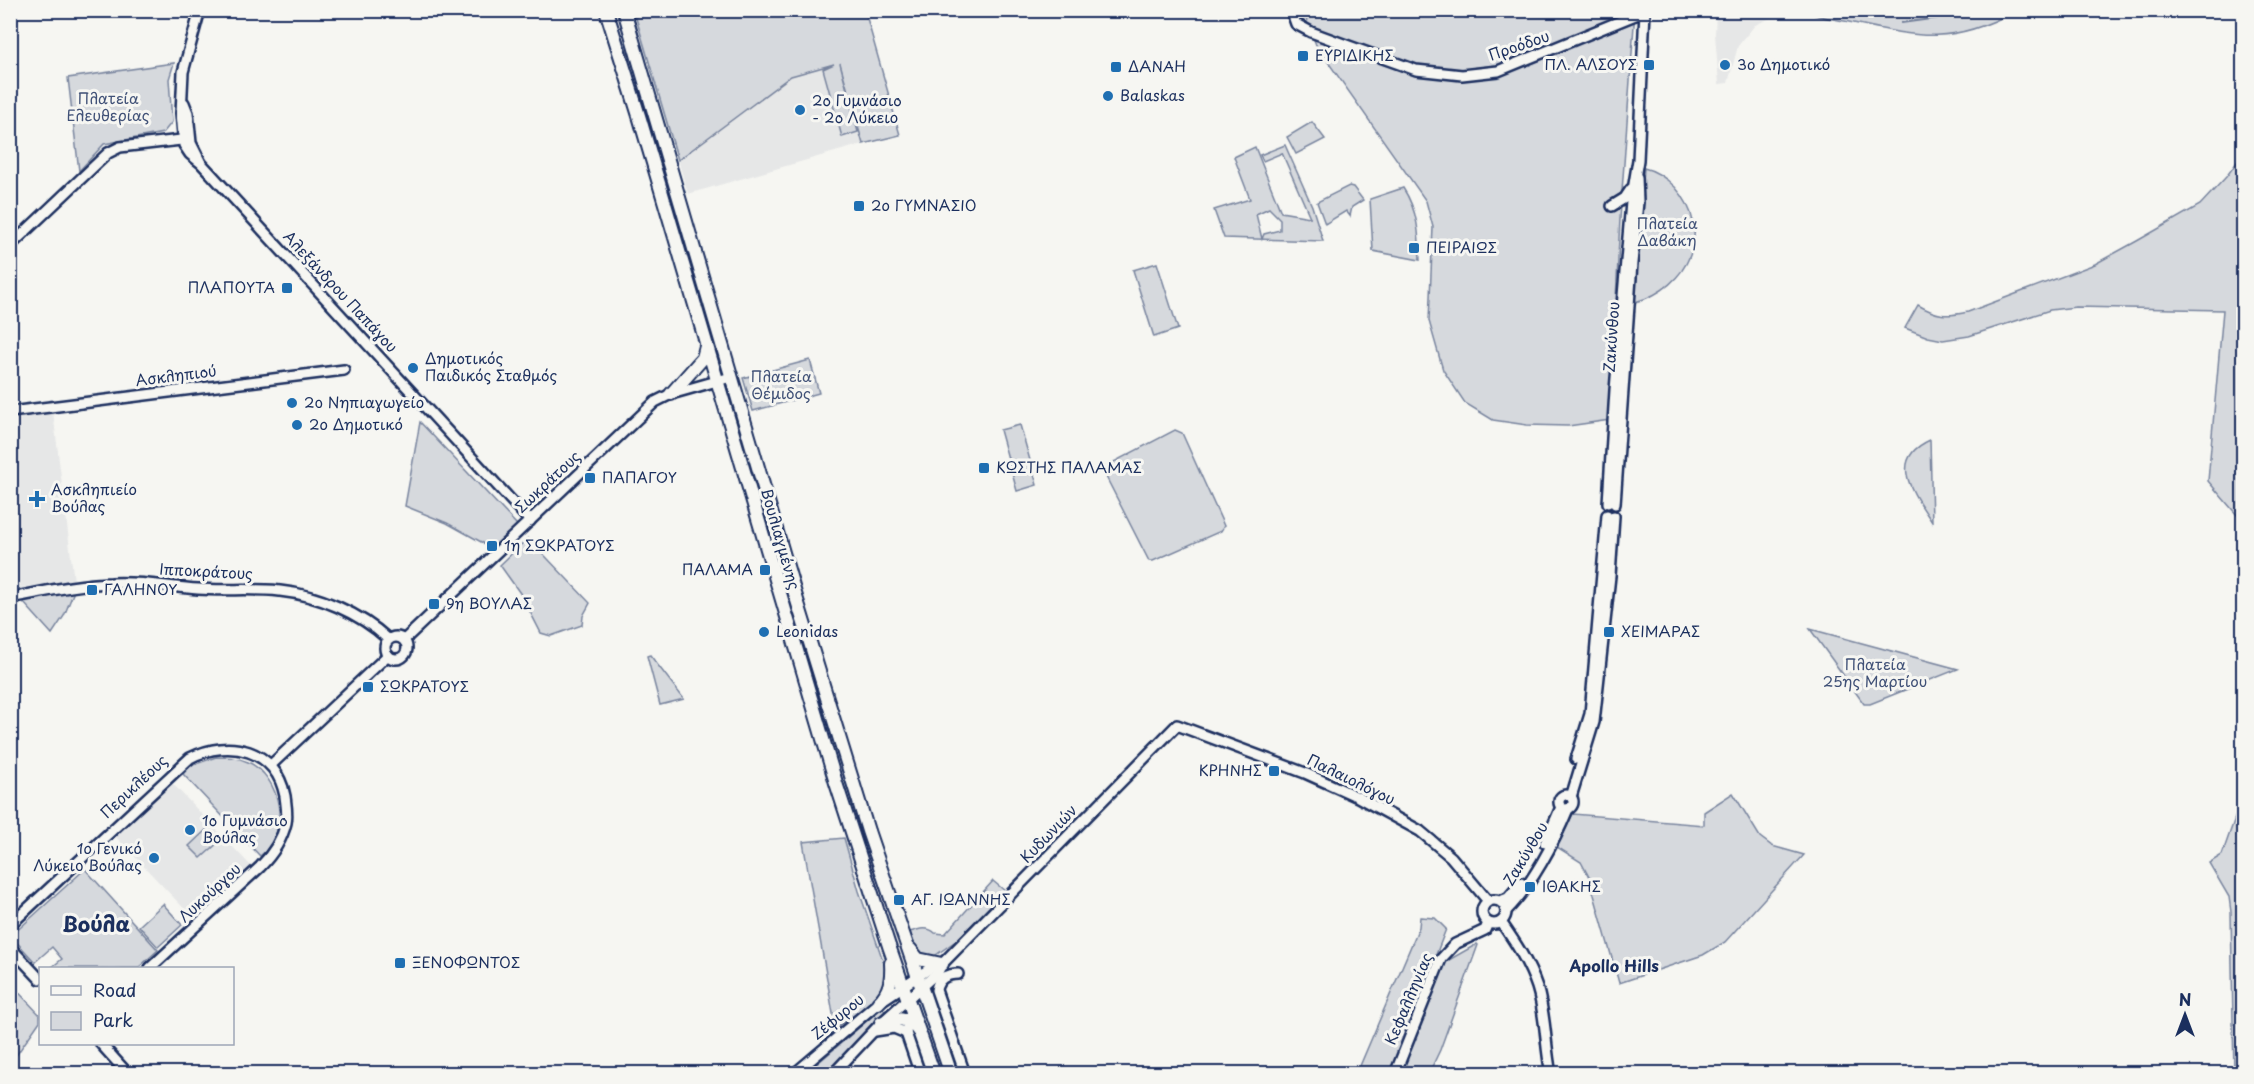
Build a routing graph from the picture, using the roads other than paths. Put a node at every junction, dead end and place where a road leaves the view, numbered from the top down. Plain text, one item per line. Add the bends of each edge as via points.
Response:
1 (200, 10) edge
2 (606, 10) edge
3 (624, 10) edge
4 (1291, 10) edge
5 (1645, 11) edge
6 (183, 100) junction
7 (181, 119) junction
8 (186, 139) junction
9 (160, 142) junction
10 (1636, 172) junction
11 (1632, 187) junction
12 (1630, 216) junction
13 (10, 246) edge
14 (706, 342) junction
15 (344, 370) dead end
16 (731, 377) junction
17 (717, 381) junction
18 (670, 394) junction
19 (10, 412) edge
20 (1612, 504) junction
21 (530, 521) junction
22 (10, 598) edge
23 (388, 639) junction
24 (404, 640) junction
25 (388, 655) junction
26 (1177, 725) joint
27 (271, 765) junction
28 (1565, 808) junction
29 (1488, 901) junction
30 (1500, 901) junction
31 (1506, 911) junction
32 (1501, 922) junction
33 (1488, 923) junction
34 (10, 925) edge
35 (901, 932) junction
36 (889, 946) junction
37 (10, 947) edge
38 (942, 964) junction
39 (152, 967) edge
40 (958, 974) dead end
41 (39, 978) edge
42 (919, 983) junction
43 (908, 997) junction
44 (878, 1003) junction
45 (907, 1027) junction
46 (877, 1028) junction
47 (924, 1043) junction
48 (102, 1045) edge
49 (128, 1074) edge
50 (794, 1074) edge
51 (833, 1074) edge
52 (920, 1074) edge
53 (934, 1074) edge
54 (951, 1074) edge
55 (965, 1074) edge
56 (1395, 1074) edge
57 (1551, 1074) edge

1 - 6 street via 183,72
2 - 14 main road, Βουλιαγμένης
3 - 16 main road, Βουλιαγμένης
4 - 5 street, Προόδου via 1296,24 1311,32 1416,70 1462,75 1498,71
5 - 10 street, Ζακύνθου
6 - 7 street
6 - 8 street via 188,113
7 - 8 street
7 - 9 street via 177,129
8 - 9 street
8 - 21 street, Αλεξάνδρου Παπάγου via 190,154
9 - 13 street via 120,147 108,153
10 - 11 street, Ζακύνθου
10 - 20 street, Ζακύνθου via 1638,202
11 - 12 street, Ζακύνθου
11 - 12 street via 1615,206
12 - 20 street, Ζακύνθου via 1615,390
14 - 17 main road, Βουλιαγμένης
14 - 18 main road via 703,358
15 - 19 street, Ασκληπιού
16 - 17 street, Σωκράτους
16 - 35 main road, Βουλιαγμένης
17 - 18 street, Σωκράτους
17 - 36 main road, Βουλιαγμένης via 836,783
18 - 21 street, Σωκράτους via 655,402
20 - 28 street via 1604,509 1611,515 1610,576 1594,722 1568,796 1572,805
21 - 24 street, Σωκράτους
22 - 23 street, Ιπποκράτους via 109,583 280,591 336,606
23 - 24 street via 394,636
23 - 25 street
24 - 25 street, Σωκράτους via 404,656 396,659
25 - 27 street, Σωκράτους
26 - 29 street, Παλαιολόγου via 1358,796 1420,831 1451,857
26 - 38 street, Κυδωνιών
27 - 34 street, Περικλέους via 254,754 230,748 208,750 190,758
27 - 39 street, Λυκούργου via 281,782 286,807 285,825 275,849
28 - 30 street, Ζακύνθου via 1518,888
28 - 31 street, Ζακύνθου via 1548,851
29 - 30 street
29 - 33 street via 1481,914
30 - 31 street
31 - 32 street
32 - 33 street
32 - 57 street via 1525,958 1536,985
33 - 56 street, Κεφαλληνίας via 1485,930 1455,944 1441,959
35 - 38 main road via 918,959
35 - 42 main road, Βουλιαγμένης
36 - 43 main road, Βουλιαγμένης
36 - 44 main road via 891,979
37 - 41 street
38 - 42 street, Κυδωνιών via 932,967
40 - 55 street via 945,976 936,990
42 - 43 street, Κυδωνιών
42 - 54 main road, Βουλιαγμένης
43 - 44 street, Ζέφυρου
43 - 45 street
43 - 46 street
43 - 47 main road, Βουλιαγμένης
44 - 50 street, Ζέφυρου
45 - 46 main road via 894,1019
45 - 47 main road via 917,1028
45 - 52 street
46 - 51 street
47 - 53 main road, Βουλιαγμένης
48 - 49 street

